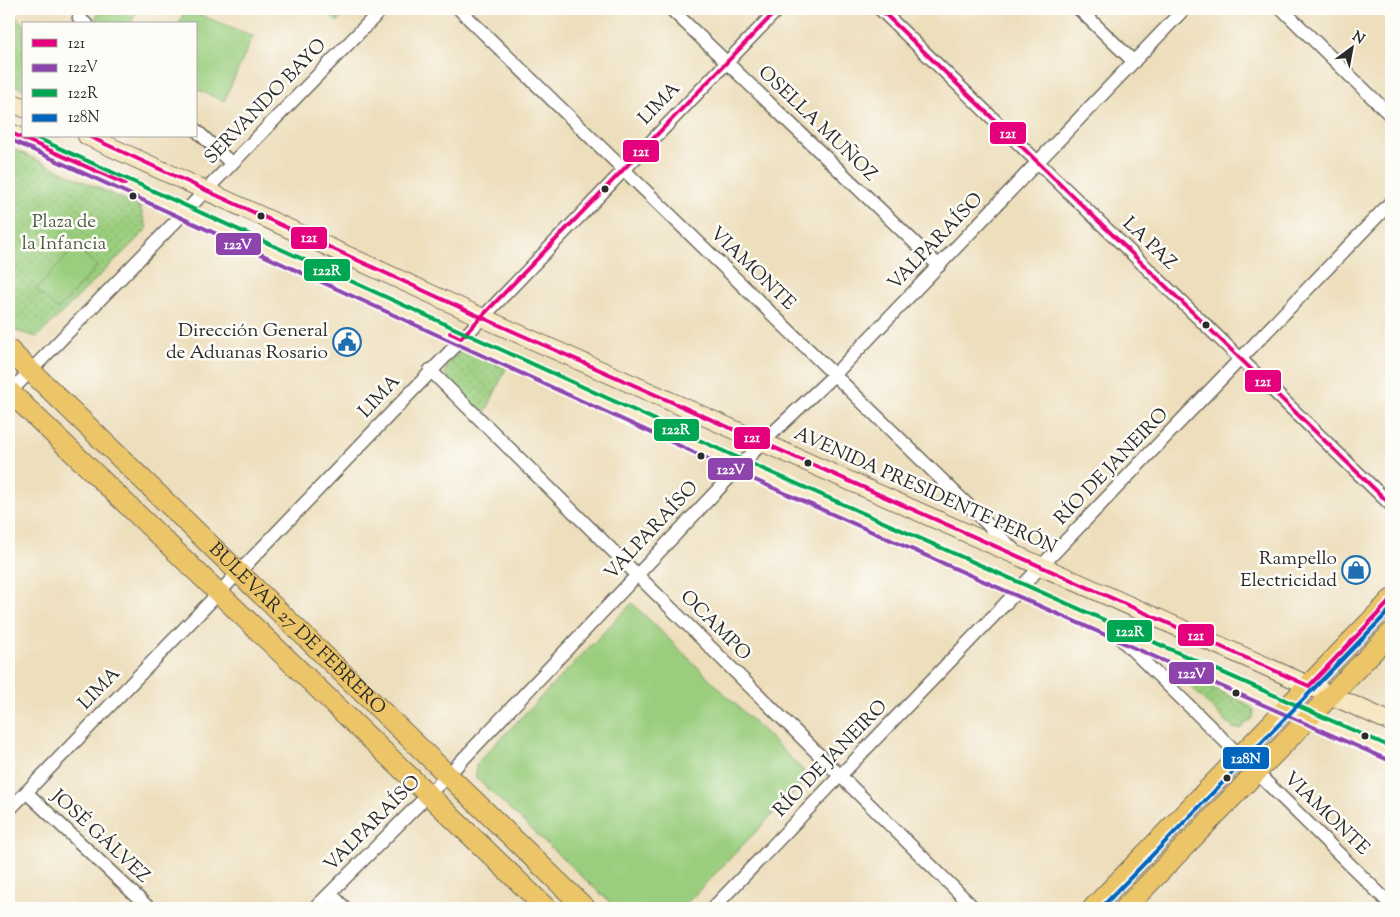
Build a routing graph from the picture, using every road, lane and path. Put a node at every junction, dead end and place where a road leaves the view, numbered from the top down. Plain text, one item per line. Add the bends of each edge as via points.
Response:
1 (83, 9) edge
2 (382, 9) edge
3 (459, 9) edge
4 (671, 9) edge
5 (778, 9) edge
6 (880, 9) edge
7 (1079, 9) edge
8 (1184, 9) edge
9 (1282, 9) edge
10 (84, 22) edge
11 (726, 62) junction
12 (1134, 62) junction
13 (9, 101) edge
14 (22, 107) edge
15 (1391, 116) edge
16 (9, 132) edge
17 (198, 132) edge
18 (22, 138) edge
19 (22, 138) edge
20 (91, 138) edge
21 (1038, 162) junction
22 (232, 163) junction
23 (623, 169) junction
24 (207, 191) junction
25 (1391, 202) edge
26 (184, 211) junction
27 (939, 266) junction
28 (481, 317) junction
29 (461, 338) junction
30 (9, 350) edge
31 (1241, 359) junction
32 (30, 370) junction
33 (430, 370) junction
34 (834, 375) junction
35 (9, 392) edge
36 (762, 443) junction
37 (740, 466) junction
38 (1391, 505) edge
39 (1019, 556) junction
40 (1043, 566) junction
41 (239, 572) junction
42 (637, 574) junction
43 (1021, 588) junction
44 (219, 593) junction
45 (1391, 600) edge
46 (1110, 628) junction
47 (1391, 633) edge
48 (1309, 686) junction
49 (1330, 695) junction
50 (1288, 707) junction
51 (1309, 717) junction
52 (1391, 722) edge
53 (1391, 754) edge
54 (1240, 756) junction
55 (1256, 772) junction
56 (448, 775) junction
57 (840, 776) junction
58 (26, 792) junction
59 (429, 794) junction
60 (9, 810) edge
61 (330, 893) junction
62 (1391, 905) edge
63 (149, 908) edge
64 (315, 908) edge
65 (345, 908) edge
66 (546, 908) edge
67 (586, 908) edge
68 (713, 908) edge
69 (974, 908) edge
70 (1093, 908) edge
71 (1125, 908) edge

1 - 10 street via 79,18
2 - 22 street, SERVANDO BAYO
3 - 23 street, VIAMONTE
4 - 11 street, OSELLA MUÑOZ
5 - 11 street, LIMA
6 - 21 street, LA PAZ
7 - 12 street
8 - 12 street, VALPARAÍSO
9 - 15 street
11 - 23 street, LIMA
11 - 27 street, OSELLA MUÑOZ
12 - 21 street, VALPARAÍSO
13 - 14 main road
16 - 18 main road
17 - 22 street
19 - 26 main road
20 - 24 main road, AVENIDA PRESIDENTE PERÓN
21 - 27 street, VALPARAÍSO
21 - 31 street, LA PAZ
22 - 24 street, SERVANDO BAYO
23 - 28 street, LIMA
23 - 34 street, VIAMONTE
24 - 26 street, SERVANDO BAYO
24 - 28 main road, AVENIDA PRESIDENTE PERÓN
25 - 31 street, RÍO DE JANEIRO
26 - 29 main road
26 - 32 street, SERVANDO BAYO
27 - 34 street, VALPARAÍSO
28 - 29 street, LIMA
28 - 36 main road, AVENIDA PRESIDENTE PERÓN
29 - 33 street, LIMA
29 - 37 main road
30 - 32 main road, BULEVAR 27 DE FEBRERO
31 - 38 street, LA PAZ
31 - 40 street, RÍO DE JANEIRO
32 - 35 street, SERVANDO BAYO
32 - 41 main road, BULEVAR 27 DE FEBRERO
33 - 41 street, LIMA
33 - 42 street, OCAMPO
34 - 36 street, VALPARAÍSO
34 - 39 street, VIAMONTE
35 - 44 main road, BULEVAR 27 DE FEBRERO
36 - 37 street, VALPARAÍSO
36 - 39 main road, AVENIDA PRESIDENTE PERÓN
37 - 42 street, VALPARAÍSO
37 - 43 main road
39 - 40 main road, AVENIDA PRESIDENTE PERÓN
40 - 43 street, RÍO DE JANEIRO
40 - 48 main road, AVENIDA PRESIDENTE PERÓN
41 - 44 street, LIMA
41 - 56 main road, BULEVAR 27 DE FEBRERO
42 - 56 street, VALPARAÍSO
42 - 57 street, OCAMPO
43 - 46 main road
43 - 57 street, RÍO DE JANEIRO
44 - 58 street, LIMA
44 - 59 main road, BULEVAR 27 DE FEBRERO
45 - 48 main road
46 - 50 main road
46 - 54 street
47 - 49 main road
48 - 49 main road, AVENIDA PRESIDENTE PERÓN
48 - 50 main road
49 - 51 main road
49 - 52 main road, AVENIDA PRESIDENTE PERÓN
50 - 51 main road
50 - 54 main road
51 - 53 main road
51 - 55 main road
54 - 70 main road
55 - 62 street, VIAMONTE
55 - 71 main road
56 - 59 street, VALPARAÍSO
56 - 67 main road, BULEVAR 27 DE FEBRERO
57 - 68 street, RÍO DE JANEIRO
57 - 69 street, OCAMPO
58 - 60 street, LIMA
58 - 63 street, JOSÉ GÁLVEZ
59 - 61 street, VALPARAÍSO
59 - 66 main road, BULEVAR 27 DE FEBRERO
61 - 64 street, VALPARAÍSO
61 - 65 street

